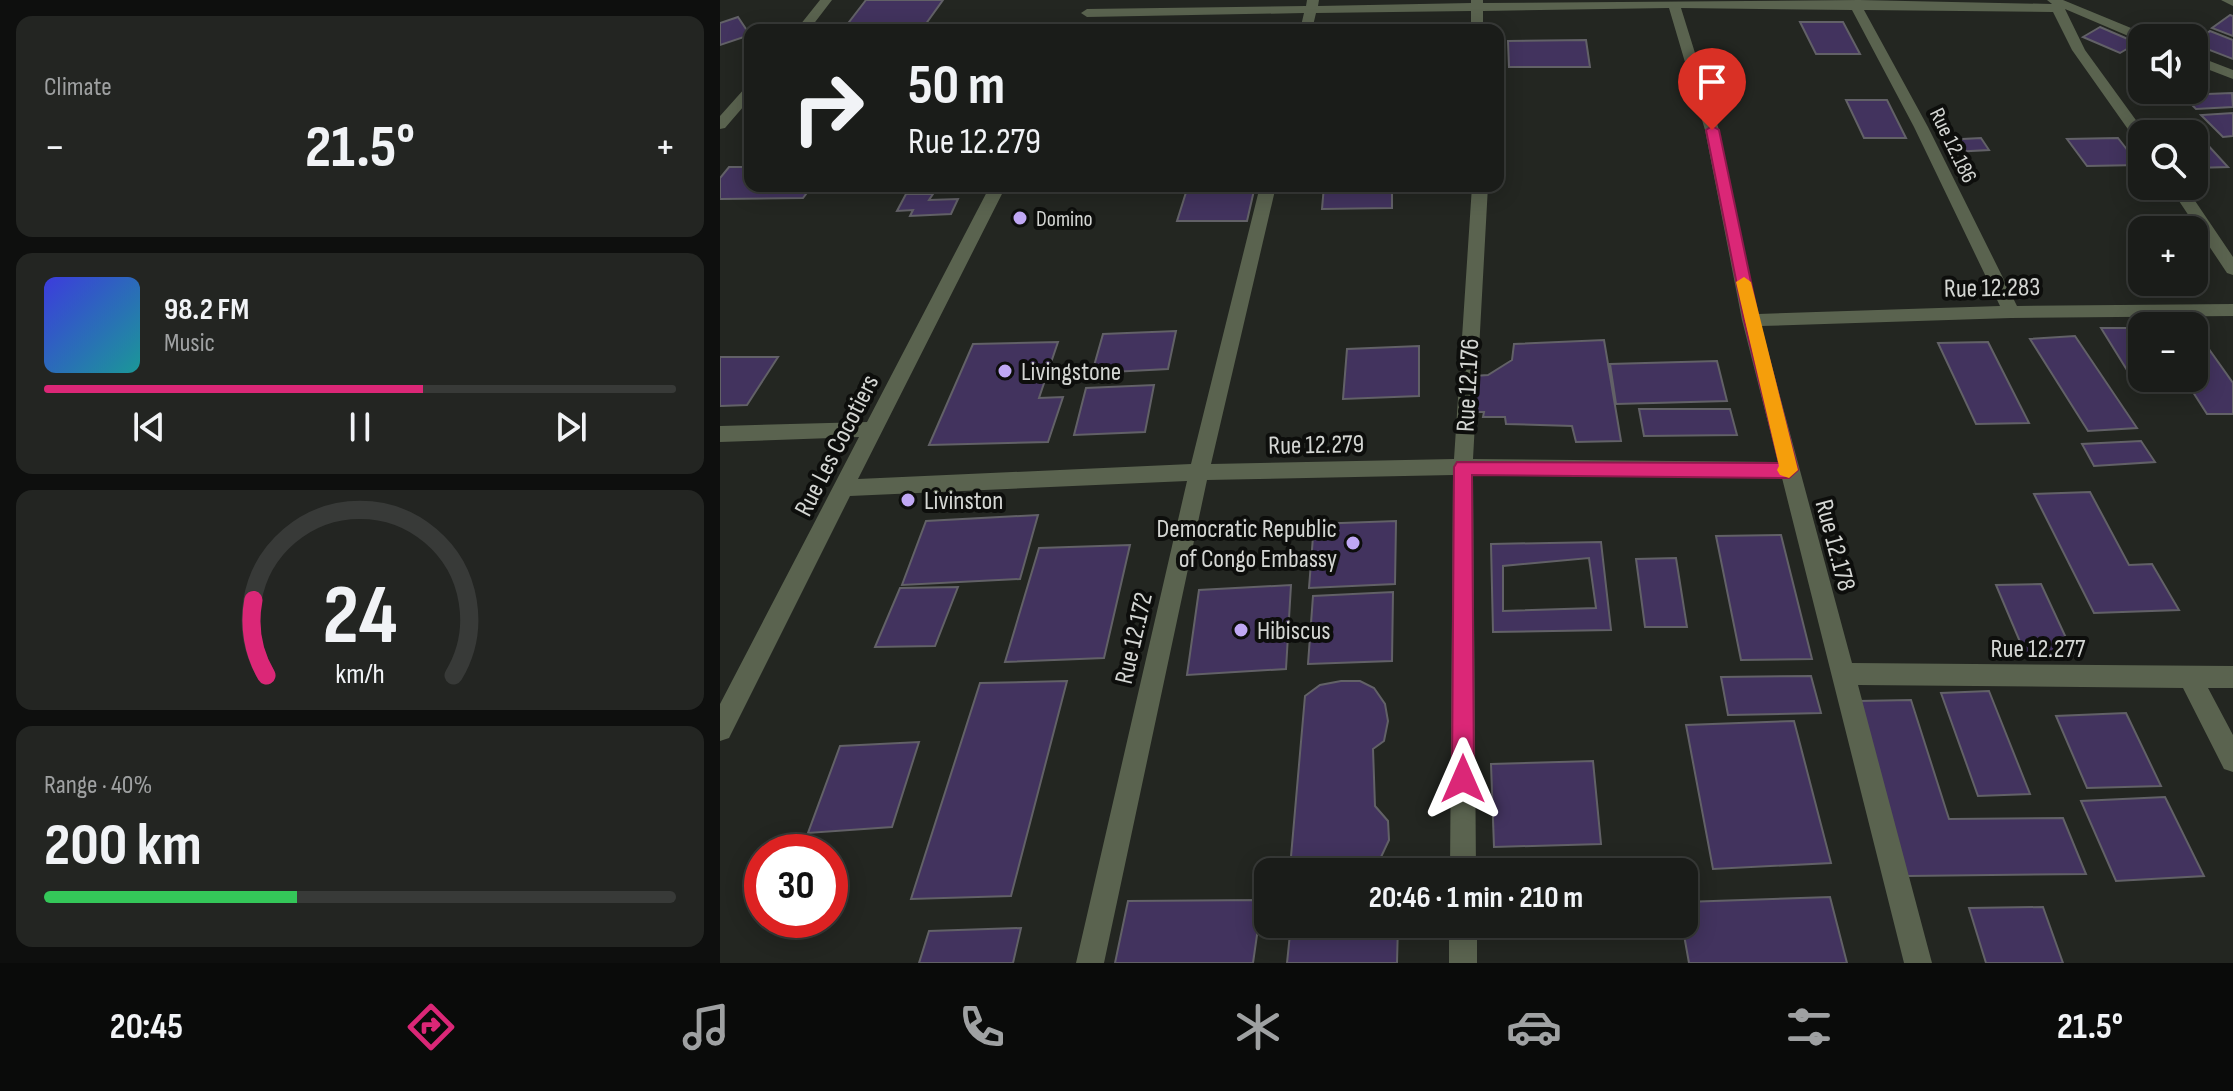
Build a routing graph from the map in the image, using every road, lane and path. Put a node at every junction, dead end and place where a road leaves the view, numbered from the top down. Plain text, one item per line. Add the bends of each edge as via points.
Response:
1 (826, 0) edge
2 (1093, 0) edge
3 (2227, 0) edge
4 (1674, 2) edge
5 (2233, 2) edge
6 (1477, 3) edge
7 (1854, 3) edge
8 (1312, 4) edge
9 (2056, 4) edge
10 (807, 24) edge
11 (1307, 24) edge
12 (1477, 24) edge
13 (2128, 32) edge
14 (2208, 65) edge
15 (2233, 75) edge
16 (744, 98) edge
17 (2128, 120) edge
18 (720, 125) edge
19 (995, 192) edge
20 (1267, 192) edge
21 (1480, 192) edge
22 (2186, 200) edge
23 (2233, 269) edge
24 (2233, 310) edge
25 (2011, 312) junction
26 (1751, 320) junction
27 (874, 429) junction
28 (720, 434) edge
29 (1463, 467) junction
30 (1789, 470) junction
31 (1199, 472) junction
32 (844, 488) junction
33 (1843, 674) junction
34 (2190, 677) junction
35 (2233, 677) edge
36 (720, 729) edge
37 (2233, 760) edge
38 (1463, 858) edge
39 (1463, 938) edge
40 (1090, 963) edge
41 (1463, 963) edge
42 (1918, 963) edge

1 - 10 street
2 - 8 street via 1084,17
3 - 5 street
4 - 6 street
4 - 7 street
4 - 26 street, Rue 12.178 via 1712,130
6 - 8 street
6 - 12 street
7 - 9 street
7 - 25 street, Rue 12.186
8 - 11 street
9 - 13 street
9 - 17 street via 2069,37
14 - 15 street
16 - 18 street
19 - 27 street, Rue Les Cocotiers
20 - 31 street, Rue 12.172
21 - 29 street, Rue 12.176
22 - 23 street
24 - 25 street, Rue 12.283
25 - 26 street, Rue 12.283
26 - 30 street, Rue 12.178
27 - 28 street
27 - 32 street, Rue Les Cocotiers
29 - 30 street, Rue 12.279
29 - 31 street, Rue 12.279
29 - 38 street, Rue 12.176
30 - 33 street, Rue 12.178
31 - 32 street, Rue 12.279
31 - 40 street, Rue 12.172
32 - 36 street, Rue Les Cocotiers
33 - 34 street, Rue 12.277
33 - 42 street, Rue 12.178
34 - 35 street, Rue 12.277
34 - 37 street
39 - 41 street

